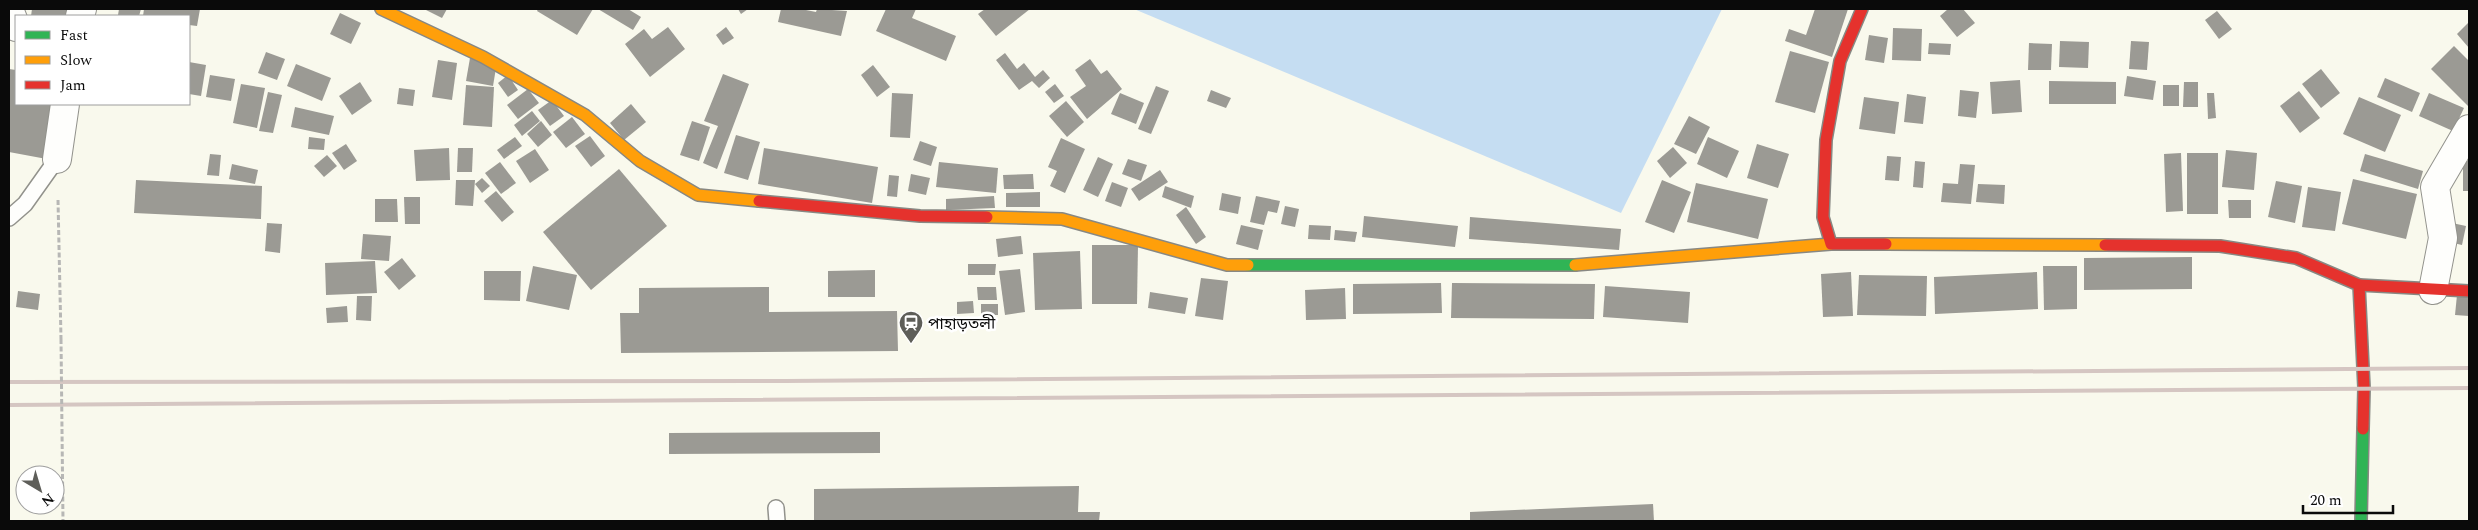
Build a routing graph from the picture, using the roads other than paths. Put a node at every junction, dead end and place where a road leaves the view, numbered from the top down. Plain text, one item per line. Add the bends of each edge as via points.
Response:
1 (9, 9) edge
2 (382, 9) edge
3 (1862, 9) edge
4 (15, 24) edge
5 (65, 105) edge
6 (2469, 129) edge
7 (57, 160) joint
8 (9, 218) edge
9 (1832, 244) junction
10 (2359, 286) junction
11 (2433, 290) junction
12 (2469, 290) edge
13 (2361, 521) edge

1 - 4 street
2 - 9 street via 483,57 586,115 640,161 698,195 920,216 1062,219 1227,265 1588,265
3 - 9 street via 1840,61 1826,140 1823,217
5 - 7 street
6 - 11 street via 2435,187 2443,238
7 - 8 lane via 25,204
9 - 10 street via 2220,246 2296,258
10 - 11 street
10 - 13 street via 2364,388
11 - 12 street

